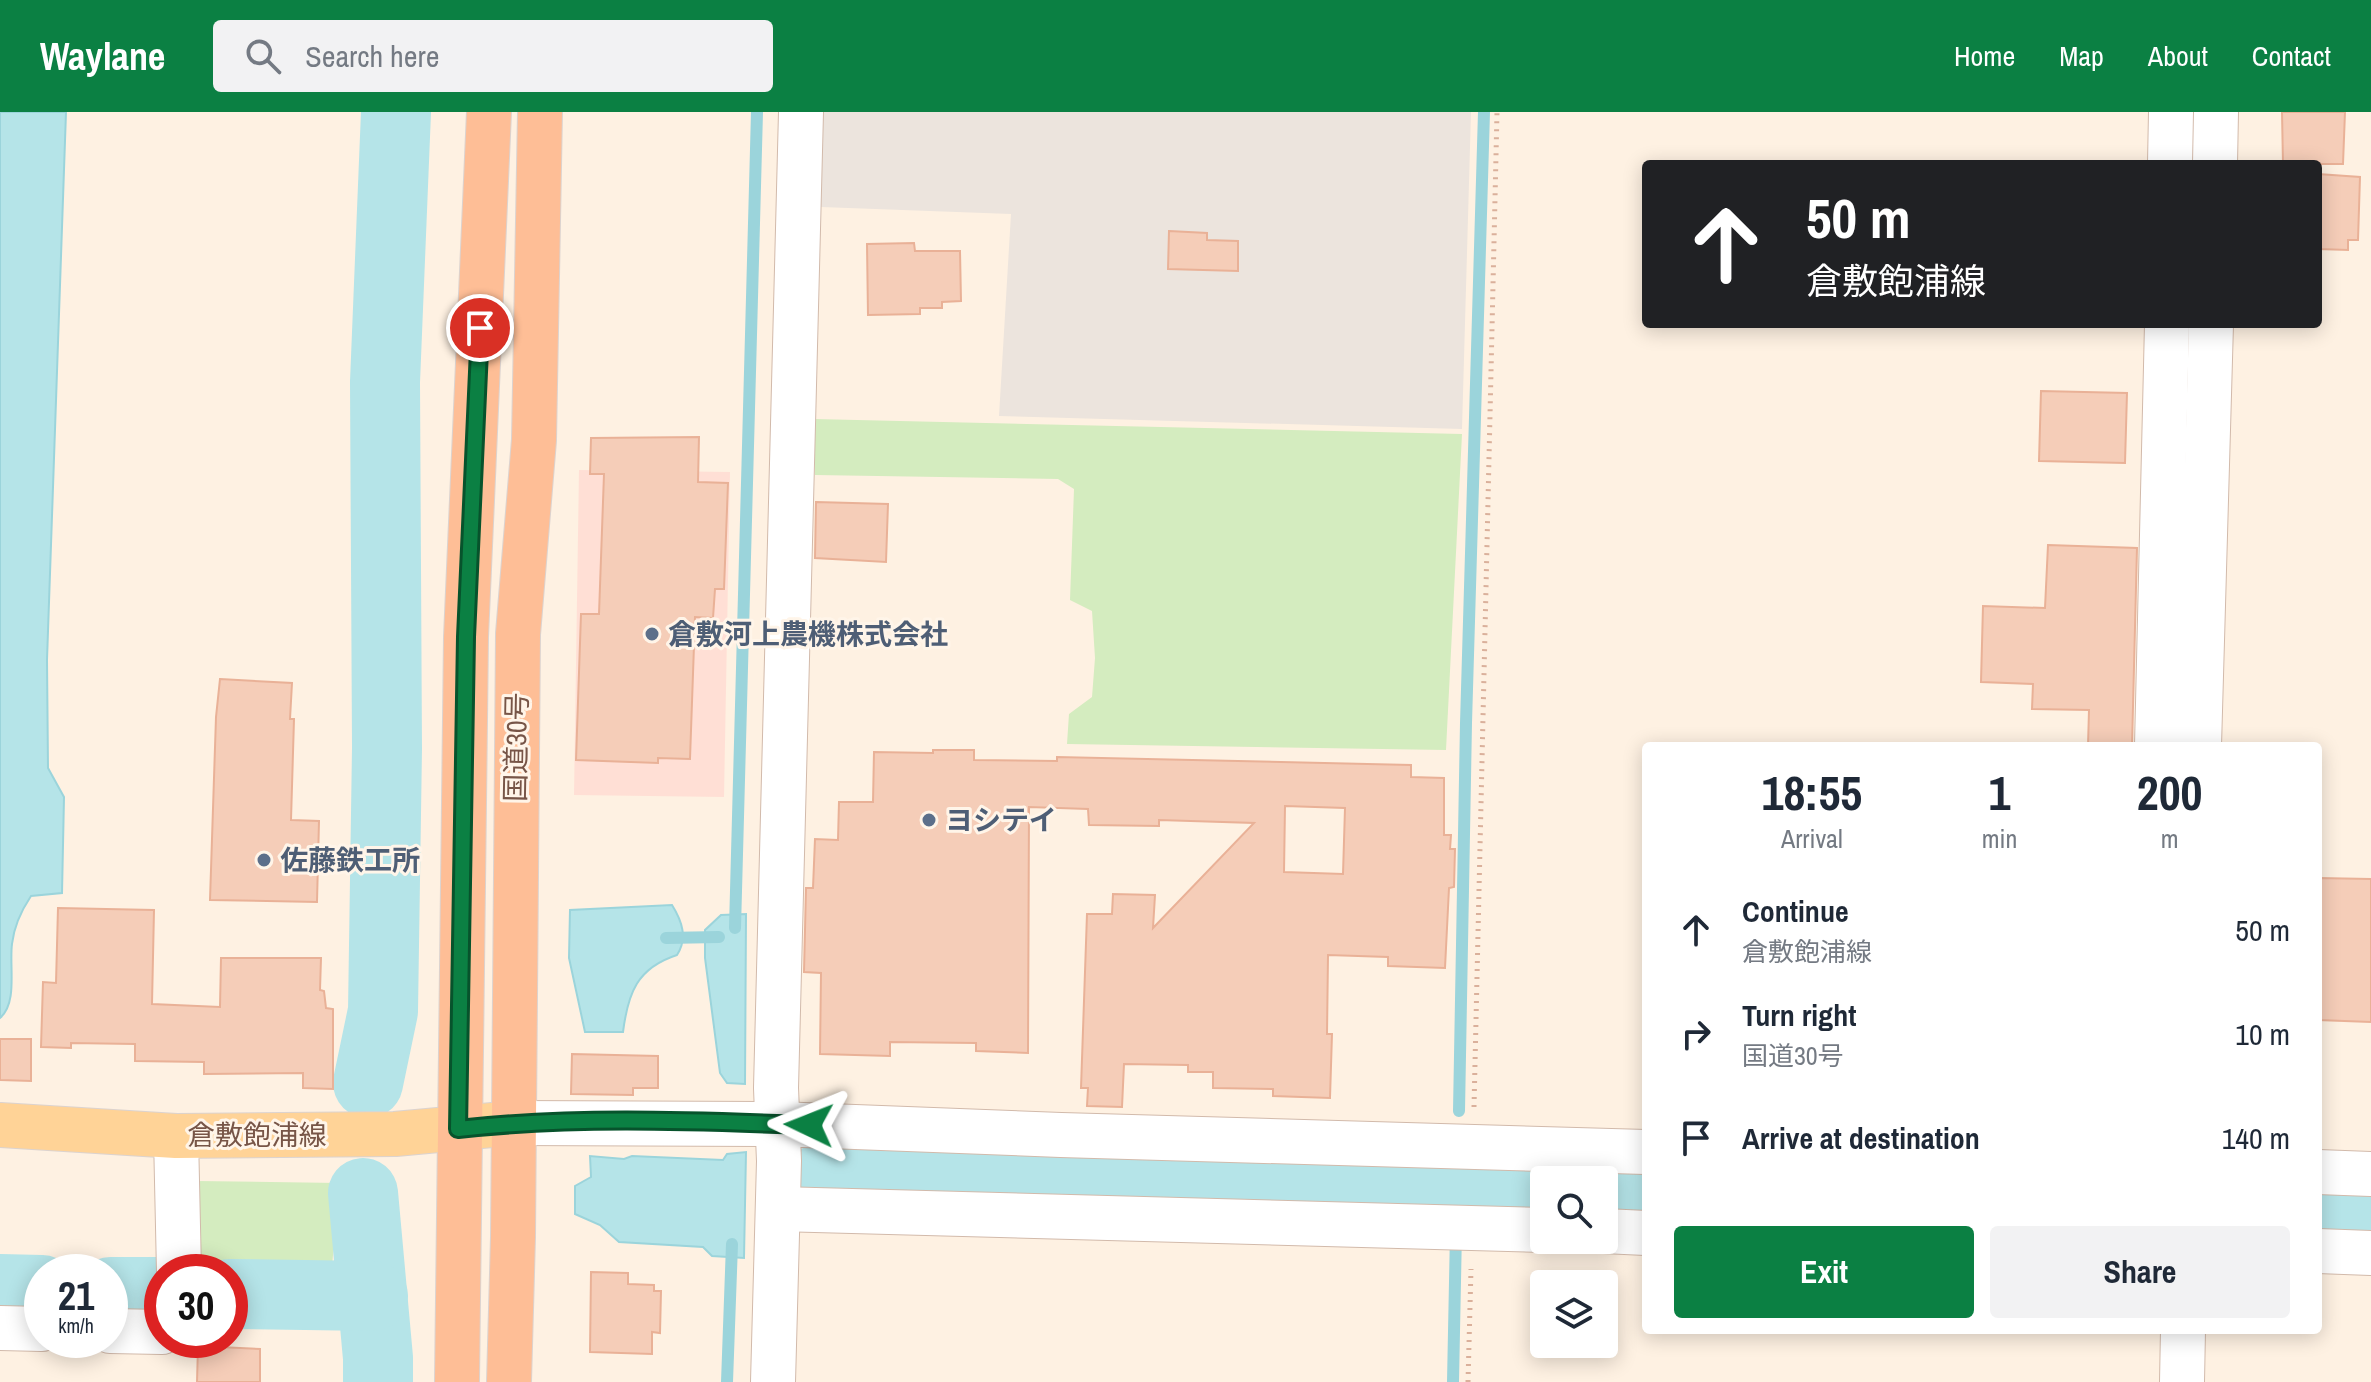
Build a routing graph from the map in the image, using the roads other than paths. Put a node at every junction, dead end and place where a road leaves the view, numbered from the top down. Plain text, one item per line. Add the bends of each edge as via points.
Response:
1 (489, 112) edge
2 (540, 112) edge
3 (801, 112) edge
4 (2171, 112) edge
5 (2216, 112) edge
6 (2170, 160) edge
7 (2215, 160) edge
8 (2167, 328) edge
9 (2211, 328) edge
10 (2157, 742) edge
11 (2199, 742) edge
12 (513, 1123) junction
13 (777, 1124) junction
14 (0, 1125) edge
15 (458, 1129) junction
16 (176, 1136) junction
17 (1642, 1152) edge
18 (2322, 1172) edge
19 (2371, 1174) edge
20 (778, 1209) junction
21 (1530, 1229) edge
22 (1618, 1232) edge
23 (1642, 1233) edge
24 (2322, 1251) edge
25 (2371, 1253) edge
26 (179, 1254) edge
27 (0, 1328) edge
28 (24, 1329) edge
29 (2183, 1334) edge
30 (457, 1382) edge
31 (509, 1382) edge
32 (773, 1382) edge
33 (2182, 1382) edge

1 - 15 highway, 国道30号 via 466,637
2 - 12 highway, 国道30号 via 534,440 518,634
3 - 13 street
4 - 6 street
5 - 7 street
8 - 10 street
9 - 11 street
12 - 13 street
12 - 15 main road, 倉敷飽浦線
12 - 31 highway, 国道30号
13 - 17 street
13 - 20 street
14 - 16 main road, 倉敷飽浦線
15 - 16 main road, 倉敷飽浦線
15 - 30 highway, 国道30号
16 - 26 street
18 - 19 street
20 - 21 street
20 - 32 street
22 - 23 street
24 - 25 street
27 - 28 street
29 - 33 street

